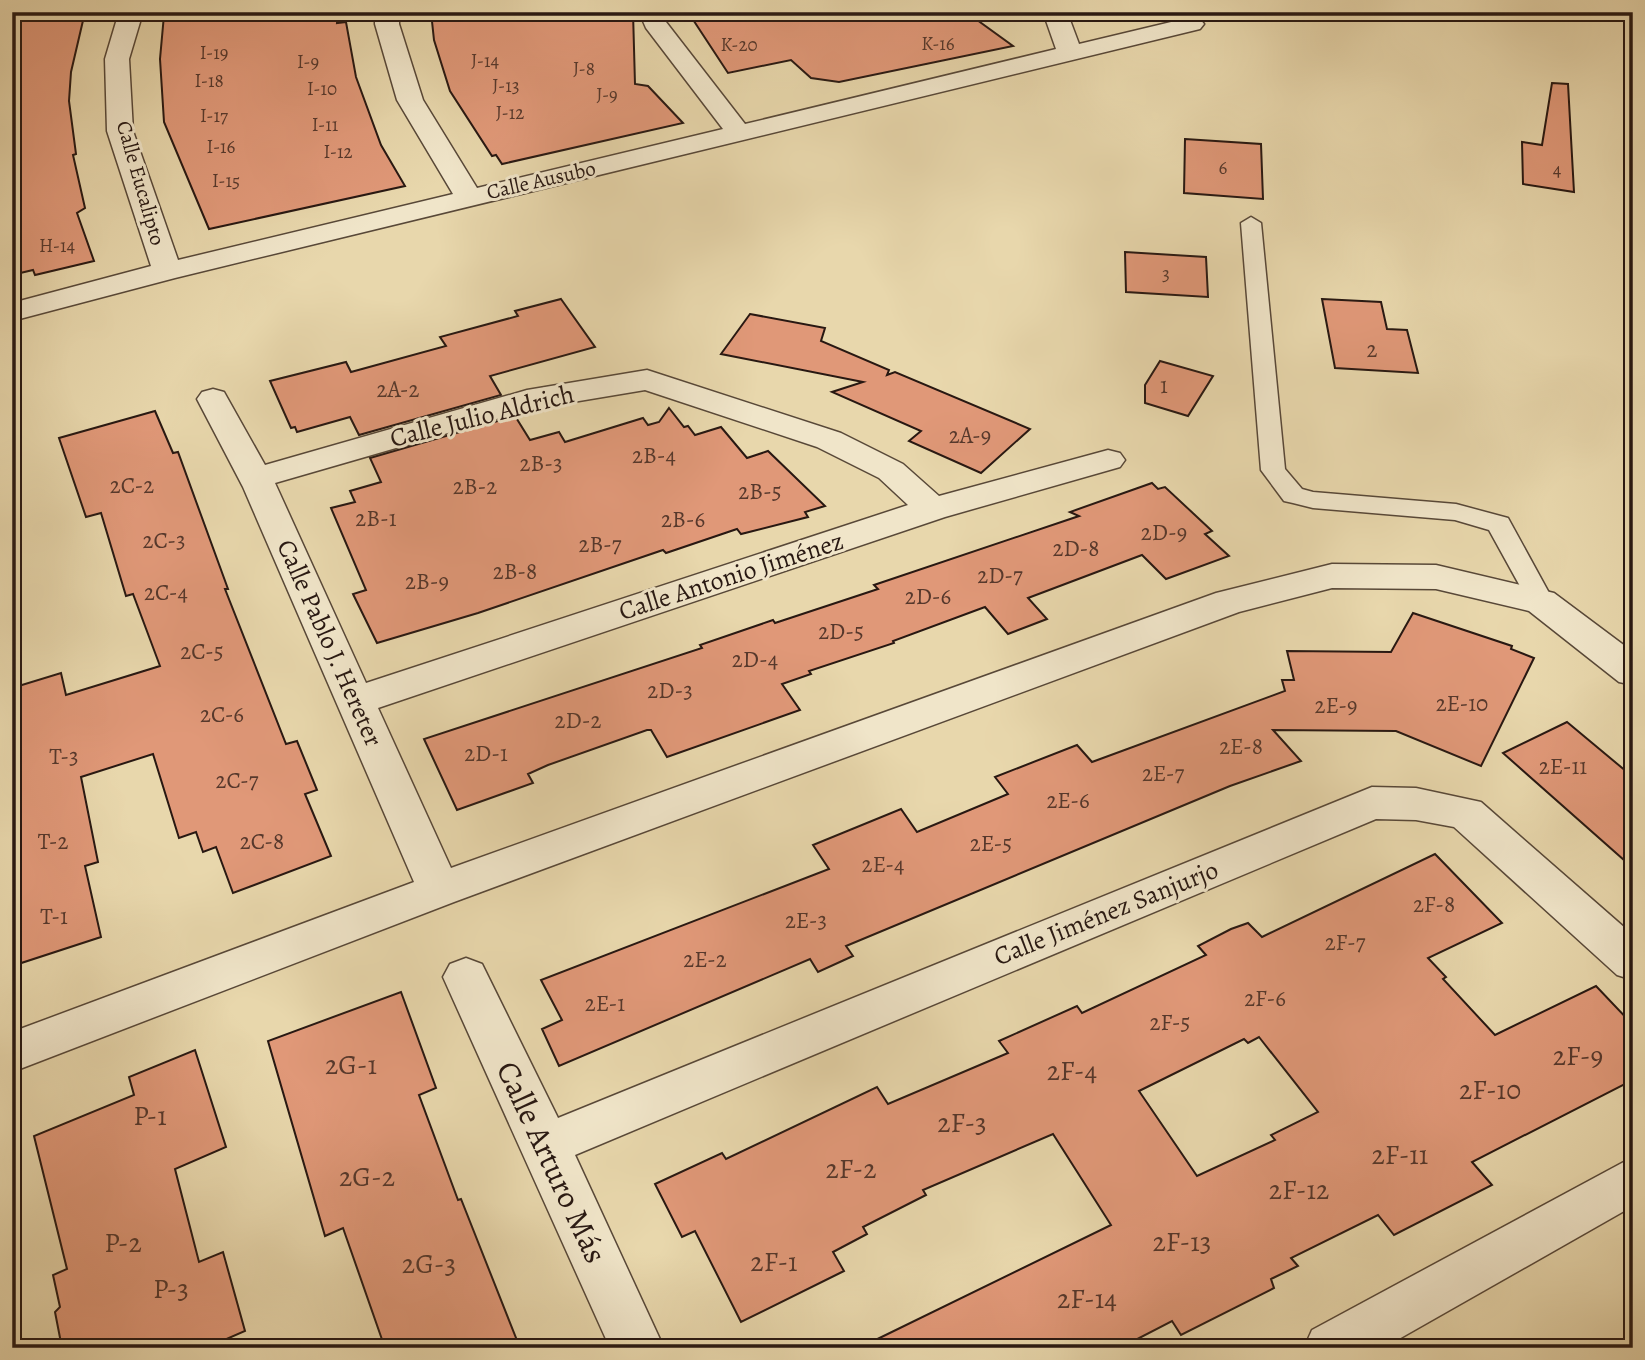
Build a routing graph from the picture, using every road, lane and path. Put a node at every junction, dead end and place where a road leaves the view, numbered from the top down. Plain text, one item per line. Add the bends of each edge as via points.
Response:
1 (131, 12) edge
2 (387, 12) edge
3 (651, 12) edge
4 (1055, 12) edge
5 (1192, 24) dead end
6 (1070, 53) junction
7 (739, 133) junction
8 (469, 198) junction
9 (1251, 223) dead end
10 (167, 271) junction
11 (12, 312) edge
12 (213, 400) dead end
13 (1108, 460) dead end
14 (256, 478) junction
15 (933, 509) junction
16 (1541, 601) junction
17 (1633, 672) edge
18 (357, 700) junction
19 (439, 890) junction
20 (1633, 962) edge
21 (466, 977) dead end
22 (12, 1052) edge
23 (546, 1145) junction
24 (1633, 1180) edge
25 (637, 1348) edge
26 (1331, 1348) edge

1 - 10 street, Calle Eucalipto via 117,59 120,131
2 - 8 street via 410,100
3 - 7 street via 654,23
4 - 6 street
5 - 6 street, Calle Ausubo
6 - 7 street, Calle Ausubo
7 - 8 street, Calle Ausubo
8 - 10 street, Calle Ausubo
9 - 16 lane via 1273,470 1293,495 1313,500 1456,512 1499,524
10 - 11 street, Calle Ausubo
12 - 14 street, Calle Pablo J. Hereter
13 - 15 street, Calle Antonio Jiménez
14 - 15 street, Calle Julio Aldrich via 527,400 647,380 829,440 891,471
14 - 18 street, Calle Pablo J. Hereter
15 - 18 street, Calle Antonio Jiménez
16 - 17 street
16 - 19 street via 1436,577 1332,576 1229,602
18 - 19 street, Calle Pablo J. Hereter
19 - 22 street
20 - 23 street, Calle Jiménez Sanjurjo via 1466,813 1416,804 1372,803
21 - 23 street, Calle Arturo Más
23 - 25 street, Calle Arturo Más
24 - 26 street

